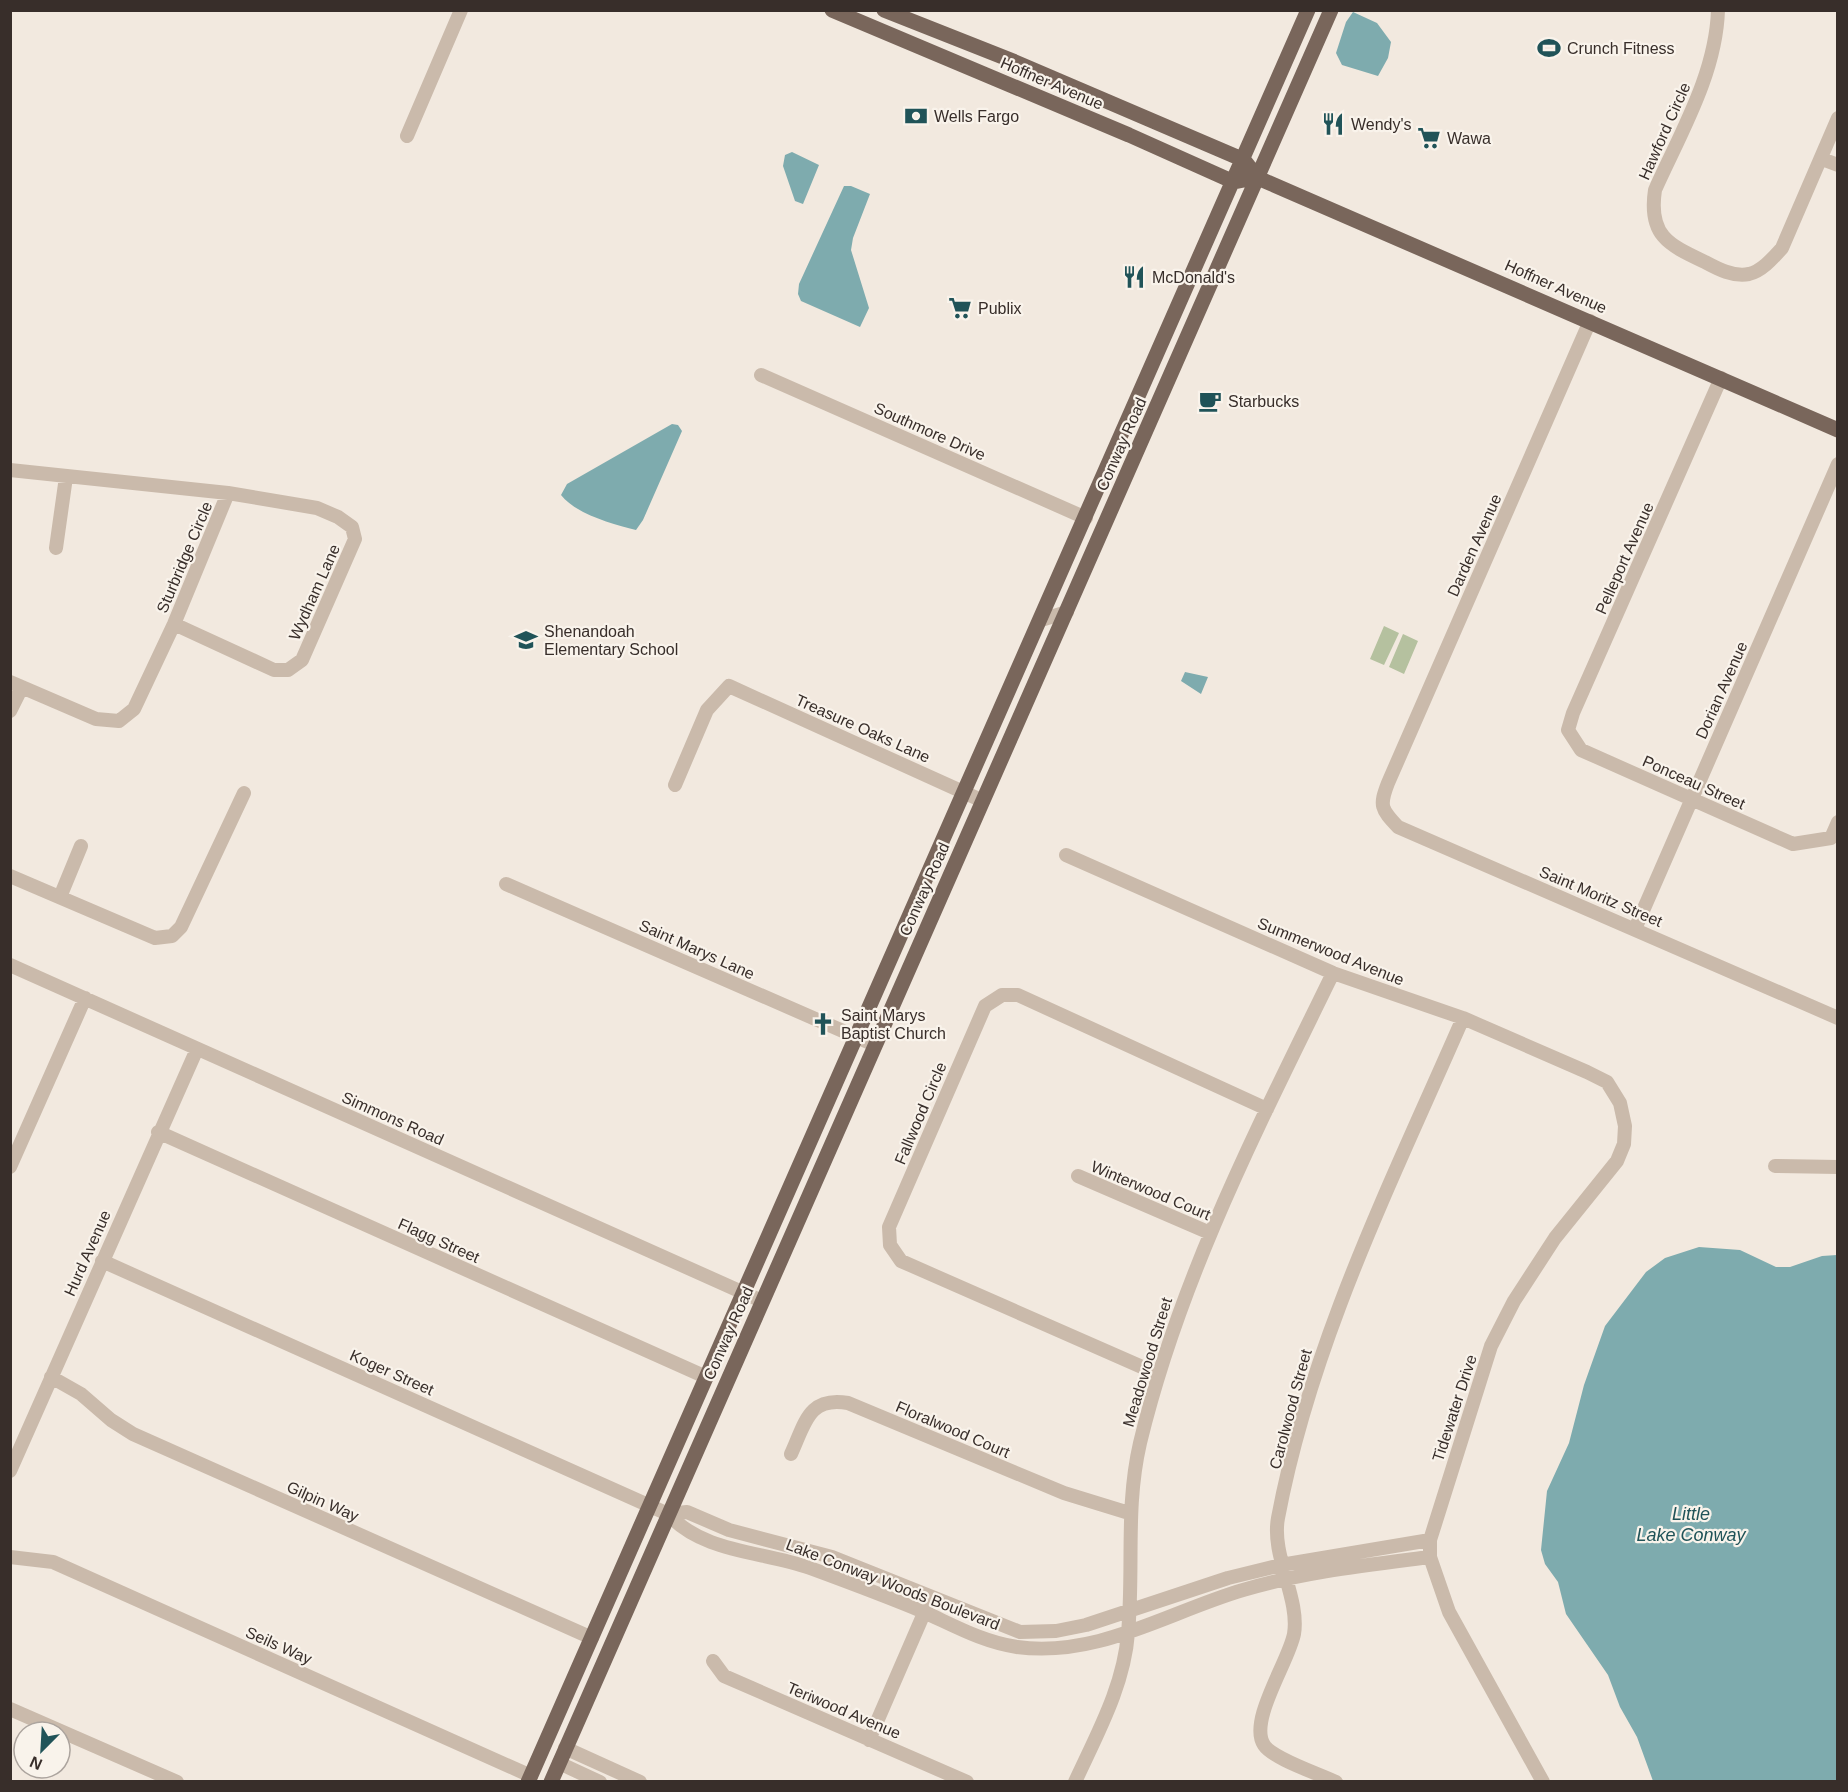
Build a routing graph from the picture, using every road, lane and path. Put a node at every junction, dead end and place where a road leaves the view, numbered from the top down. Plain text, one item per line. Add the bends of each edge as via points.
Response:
1 (461, 10) edge
2 (832, 10) edge
3 (884, 10) edge
4 (1308, 10) edge
5 (1331, 10) edge
6 (1718, 10) edge
7 (1838, 118) edge
8 (406, 136) dead end
9 (1821, 159) junction
10 (1244, 160) junction
11 (1838, 165) edge
12 (1258, 178) junction
13 (1234, 182) junction
14 (1590, 321) junction
15 (1156, 357) junction
16 (761, 375) dead end
17 (1721, 378) junction
18 (1124, 430) junction
19 (1838, 430) edge
20 (1142, 440) junction
21 (1838, 464) edge
22 (10, 470) edge
23 (66, 477) junction
24 (228, 493) junction
25 (1086, 518) junction
26 (1103, 529) junction
27 (57, 548) dead end
28 (1067, 612) junction
29 (1041, 620) junction
30 (174, 624) junction
31 (1057, 633) junction
32 (16, 685) edge
33 (10, 711) edge
34 (1581, 750) joint
35 (1388, 783) joint
36 (675, 785) dead end
37 (964, 792) junction
38 (244, 793) dead end
39 (1692, 798) junction
40 (983, 801) junction
41 (1838, 822) edge
42 (81, 846) dead end
43 (1066, 855) dead end
44 (12, 881) edge
45 (506, 884) dead end
46 (60, 897) junction
47 (1635, 929) junction
48 (10, 965) edge
49 (1333, 973) junction
50 (85, 998) junction
51 (1463, 1018) junction
52 (1838, 1018) edge
53 (856, 1037) junction
54 (875, 1045) junction
55 (197, 1048) junction
56 (1587, 1072) joint
57 (1267, 1109) junction
58 (158, 1132) junction
59 (1775, 1166) dead end
60 (10, 1167) edge
61 (1838, 1167) edge
62 (1078, 1176) dead end
63 (1210, 1233) junction
64 (102, 1261) junction
65 (743, 1293) junction
66 (762, 1301) junction
67 (1158, 1374) junction
68 (51, 1377) junction
69 (706, 1377) junction
70 (791, 1454) dead end
71 (10, 1471) edge
72 (649, 1506) junction
73 (1129, 1513) junction
74 (668, 1514) junction
75 (1430, 1540) junction
76 (10, 1557) edge
77 (1431, 1557) junction
78 (1283, 1572) junction
79 (932, 1597) junction
80 (924, 1612) junction
81 (1129, 1612) junction
82 (1128, 1632) junction
83 (592, 1638) junction
84 (713, 1661) dead end
85 (571, 1684) junction
86 (11, 1709) edge
87 (869, 1740) junction
88 (565, 1748) junction
89 (559, 1763) junction
90 (530, 1780) edge
91 (177, 1782) edge
92 (551, 1782) edge
93 (600, 1782) edge
94 (640, 1782) edge
95 (967, 1782) edge
96 (1075, 1782) edge
97 (1336, 1782) edge
98 (1543, 1782) edge

1 - 8 street
2 - 13 main road, Hoffner Avenue
3 - 10 main road, Hoffner Avenue
4 - 10 main road, Conway Road
5 - 12 main road, Conway Road
6 - 9 street, Hawford Circle via 1717,32 1704,81 1655,190 1652,210 1659,229 1671,246 1725,273 1749,274 1768,263 1782,248
7 - 9 street, Hawford Circle
9 - 11 street
10 - 12 main road, Hoffner Avenue
10 - 13 main road, Conway Road
12 - 13 main road
12 - 14 main road, Hoffner Avenue
12 - 20 main road, Conway Road
13 - 15 main road, Conway Road
14 - 17 main road, Hoffner Avenue
14 - 35 street, Darden Avenue
15 - 18 main road, Conway Road
15 - 20 main road via 1154,384 1139,418
16 - 25 street, Southmore Drive
17 - 19 main road, Hoffner Avenue
17 - 34 street, Pelleport Avenue via 1573,713 1568,730
18 - 25 main road, Conway Road
18 - 26 main road via 1130,448 1107,499
20 - 26 main road, Conway Road
21 - 39 street, Dorian Avenue
22 - 23 street, Sturbridge Circle
23 - 24 street, Sturbridge Circle
23 - 27 street
24 - 30 street, Sturbridge Circle
24 - 30 street, Wydham Lane via 317,508 352,527 355,539 302,660 288,670 274,670
25 - 29 main road, Conway Road
26 - 28 main road, Conway Road
28 - 29 street
28 - 31 main road, Conway Road
29 - 31 street
29 - 37 main road, Conway Road
30 - 32 street, Sturbridge Circle via 134,709 119,721 96,719
31 - 40 main road, Conway Road
32 - 33 street
34 - 39 street, Ponceau Street
35 - 47 street, Saint Moritz Street via 1381,802 1398,827
36 - 37 street, Treasure Oaks Lane via 707,710 729,686
37 - 40 street, Treasure Oaks Lane
37 - 53 main road, Conway Road
38 - 46 street via 181,927 172,936 155,938
39 - 41 street, Ponceau Street via 1793,844 1831,838
39 - 47 street, Dorian Avenue
40 - 54 main road, Conway Road
42 - 46 street
43 - 49 street, Summerwood Avenue
44 - 46 street
45 - 53 street, Saint Marys Lane
47 - 52 street, Saint Moritz Street
48 - 50 street, Simmons Road
49 - 51 street, Summerwood Avenue
49 - 57 street, Meadowood Street
50 - 55 street, Simmons Road
50 - 60 street
51 - 56 street, Summerwood Avenue
51 - 78 street, Carolwood Street via 1343,1293 1308,1394 1278,1521
53 - 54 street, Saint Marys Lane
53 - 65 main road, Conway Road
54 - 66 main road, Conway Road
55 - 58 street, Hurd Avenue
55 - 65 street, Simmons Road
56 - 75 street, Tidewater Drive via 1607,1082 1620,1103 1624,1144 1617,1161 1555,1238 1514,1301 1491,1346
57 - 63 street, Meadowood Street
57 - 67 street, Fallwood Circle via 1018,995 1002,995 985,1006 889,1227 890,1245 901,1261
58 - 64 street, Hurd Avenue
58 - 69 street, Flagg Street
59 - 61 street
62 - 63 street, Winterwood Court
63 - 67 street, Meadowood Street
64 - 68 street, Hurd Avenue
64 - 72 street, Koger Street
65 - 66 street, Simmons Road
65 - 69 main road, Conway Road
66 - 74 main road, Conway Road
67 - 73 street, Meadowood Street
68 - 71 street, Hurd Avenue
68 - 83 street, Gilpin Way via 81,1394 133,1434
69 - 72 main road, Conway Road
70 - 73 street, Floralwood Court via 809,1413 834,1401 848,1403 1064,1493
72 - 74 street, Koger Street
72 - 83 main road, Conway Road
73 - 81 street, Meadowood Street
74 - 79 street, Lake Conway Woods Boulevard via 687,1512 729,1530 796,1546
74 - 80 street, Lake Conway Woods Boulevard via 680,1528 711,1542 807,1567
74 - 88 main road, Conway Road
75 - 77 street, Tidewater Drive
75 - 78 street, Lake Conway Woods Boulevard
76 - 90 street, Seils Way via 52,1562
77 - 78 street, Lake Conway Woods Boulevard
77 - 98 street, Tidewater Drive via 1449,1612
78 - 81 street, Lake Conway Woods Boulevard via 1228,1578
78 - 82 street, Lake Conway Woods Boulevard
78 - 97 street, Carolwood Street via 1294,1633 1262,1719 1261,1737 1264,1746 1276,1754
79 - 80 street
79 - 81 street, Lake Conway Woods Boulevard via 1020,1632 1056,1631
80 - 82 street, Lake Conway Woods Boulevard via 976,1637 1016,1647 1054,1649 1095,1643
80 - 87 street
81 - 82 street, Meadowood Street
82 - 96 street, Meadowood Street via 1114,1695
83 - 85 main road, Conway Road
84 - 87 street, Teriwood Avenue via 724,1676
85 - 89 main road via 559,1742
85 - 90 main road, Conway Road
86 - 91 street
87 - 95 street, Teriwood Avenue
88 - 89 main road, Conway Road
88 - 94 street
89 - 92 main road, Conway Road
89 - 93 street

